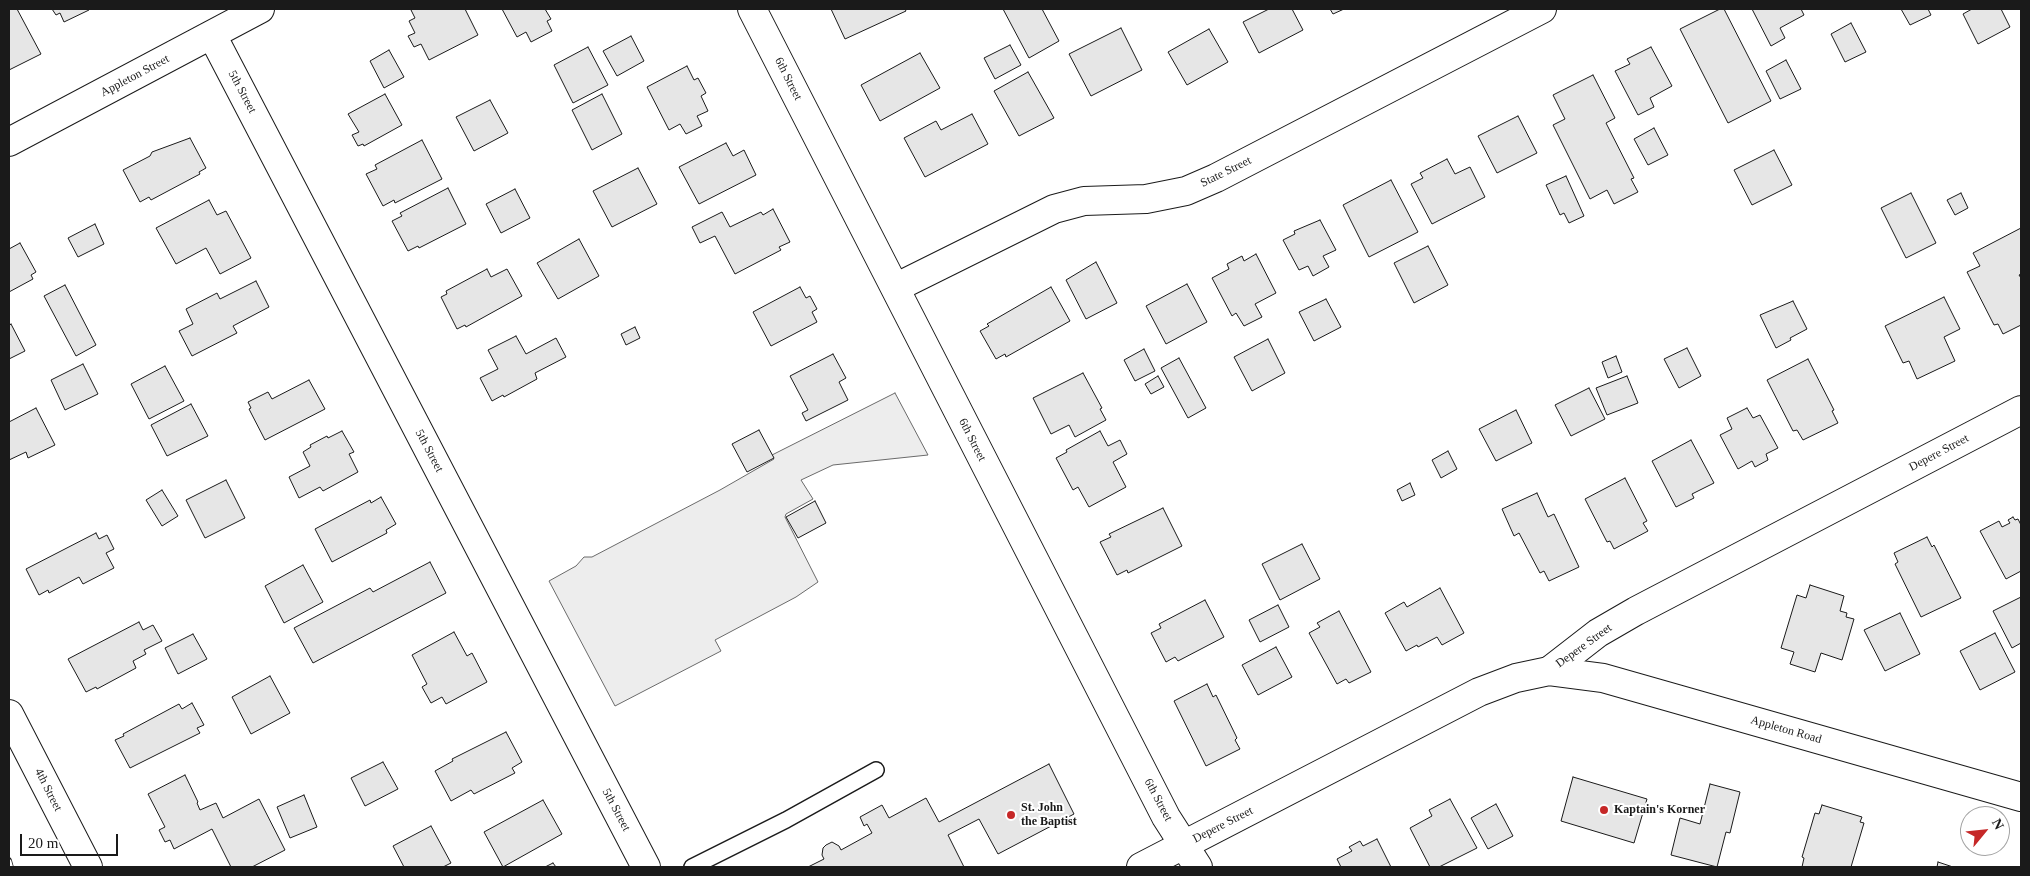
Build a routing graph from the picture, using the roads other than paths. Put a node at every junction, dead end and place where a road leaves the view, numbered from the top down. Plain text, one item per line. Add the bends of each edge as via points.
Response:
1 (260, 9) edge
2 (752, 9) edge
3 (1542, 9) edge
4 (212, 35) junction
5 (9, 142) edge
6 (895, 288) junction
7 (2021, 410) edge
8 (1549, 672) junction
9 (9, 714) edge
10 (876, 770) dead end
11 (2021, 797) edge
12 (1183, 845) junction
13 (88, 867) edge
14 (646, 867) edge
15 (692, 867) edge
16 (1141, 867) edge
17 (1198, 867) edge

1 - 4 street, Appleton Street
2 - 6 street, 6th Street
3 - 6 street, State Street via 1216,178 1186,190 1146,199 1084,201 1054,209
4 - 5 street, Appleton Street
4 - 14 street, 5th Street
6 - 12 street, 6th Street
7 - 8 street, Depere Street via 1636,611 1598,633
8 - 11 street, Appleton Road via 1613,681
8 - 12 street, Depere Street via 1516,678 1479,692
9 - 13 street, 4th Street
10 - 15 lane
12 - 16 street, Depere Street
12 - 17 street, 6th Street

